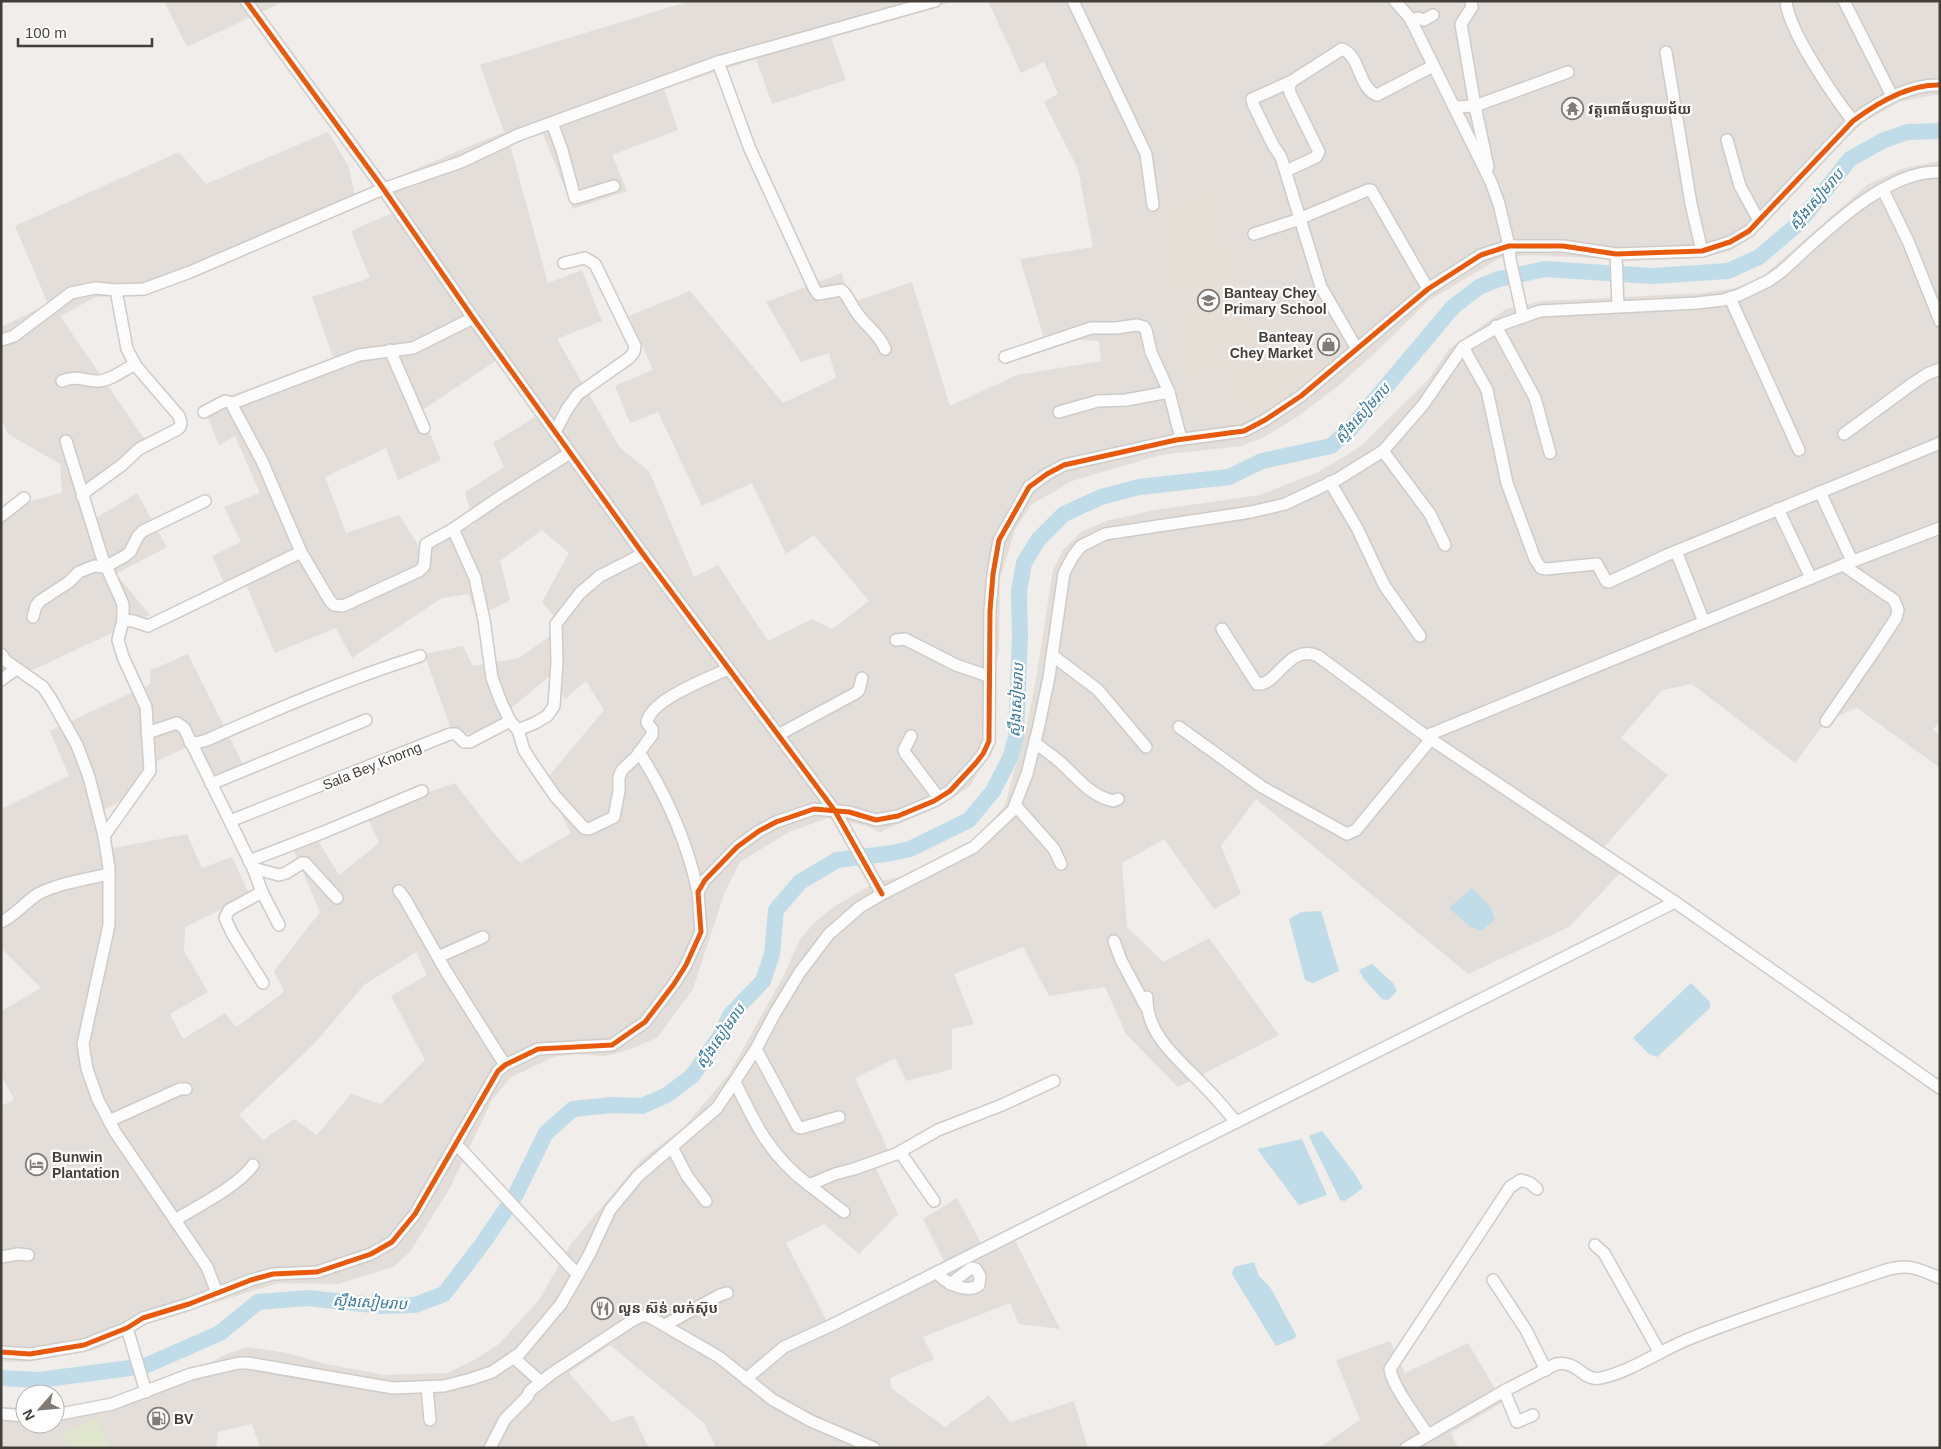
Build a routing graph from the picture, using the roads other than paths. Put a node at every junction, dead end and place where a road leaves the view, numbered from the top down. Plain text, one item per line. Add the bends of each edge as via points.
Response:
1 (246, 1) edge
2 (935, 1) edge
3 (1073, 1) edge
4 (1395, 1) edge
5 (1471, 1) edge
6 (1786, 1) edge
7 (1844, 1) edge
8 (1433, 16) dead end
9 (1411, 21) junction
10 (1666, 52) dead end
11 (718, 62) junction
12 (1433, 66) junction
13 (1568, 72) dead end
14 (1292, 81) junction
15 (1940, 85) edge
16 (1892, 96) junction
17 (1474, 106) junction
18 (1454, 107) junction
19 (1853, 121) junction
20 (552, 122) junction
21 (1727, 140) dead end
22 (1286, 171) junction
23 (1940, 172) edge
24 (1491, 182) junction
25 (614, 186) dead end
26 (381, 187) junction
27 (1883, 190) junction
28 (1153, 206) dead end
29 (1301, 218) junction
30 (1759, 221) junction
31 (1254, 234) dead end
32 (1509, 246) junction
33 (1702, 251) junction
34 (1616, 258) junction
35 (564, 263) dead end
36 (1428, 289) junction
37 (116, 290) junction
38 (1730, 298) junction
39 (1618, 306) junction
40 (1523, 317) junction
41 (473, 318) junction
42 (1940, 321) edge
43 (1496, 326) junction
44 (1, 340) edge
45 (1463, 347) junction
46 (885, 349) dead end
47 (1357, 349) junction
48 (390, 350) junction
49 (1005, 357) dead end
50 (135, 364) junction
51 (1940, 369) edge
52 (62, 381) dead end
53 (1169, 392) junction
54 (234, 403) junction
55 (204, 412) dead end
56 (1059, 412) dead end
57 (424, 428) dead end
58 (555, 432) junction
59 (1844, 434) dead end
60 (1181, 439) junction
61 (66, 441) dead end
62 (1940, 443) edge
63 (1799, 450) dead end
64 (1383, 451) junction
65 (1550, 452) dead end
66 (570, 454) junction
67 (1330, 482) junction
68 (1820, 492) junction
69 (82, 496) junction
70 (24, 498) dead end
71 (205, 501) dead end
72 (1778, 510) junction
73 (1, 516) edge
74 (1940, 528) edge
75 (453, 529) junction
76 (1444, 545) dead end
77 (1676, 551) junction
78 (301, 552) junction
79 (643, 554) junction
80 (1848, 563) junction
81 (106, 567) junction
82 (1811, 578) junction
83 (33, 617) dead end
84 (123, 620) junction
85 (1704, 622) junction
86 (1222, 628) dead end
87 (1420, 636) dead end
88 (896, 640) dead end
89 (1, 654) edge
90 (1052, 655) junction
91 (420, 656) dead end
92 (16, 669) junction
93 (728, 669) junction
94 (988, 676) junction
95 (862, 678) dead end
96 (1, 680) edge
97 (366, 720) dead end
98 (1826, 721) dead end
99 (514, 726) junction
100 (1179, 727) dead end
101 (147, 733) junction
102 (778, 735) junction
103 (911, 736) dead end
104 (1429, 737) junction
105 (190, 742) junction
106 (1035, 743) junction
107 (1146, 747) dead end
108 (639, 752) junction
109 (212, 784) junction
110 (422, 791) dead end
111 (939, 798) junction
112 (1118, 799) dead end
113 (1015, 805) junction
114 (837, 815) junction
115 (230, 821) junction
116 (104, 836) junction
117 (251, 864) junction
118 (1061, 864) dead end
119 (110, 874) junction
120 (262, 892) junction
121 (399, 892) dead end
122 (698, 892) junction
123 (882, 894) junction
124 (337, 898) dead end
125 (1675, 902) junction
126 (1, 922) edge
127 (279, 925) dead end
128 (483, 936) dead end
129 (1114, 941) dead end
130 (438, 958) junction
131 (263, 982) dead end
132 (756, 1049) junction
133 (505, 1065) junction
134 (1054, 1081) dead end
135 (735, 1082) junction
136 (1940, 1088) edge
137 (186, 1089) dead end
138 (839, 1116) dead end
139 (109, 1122) junction
140 (1236, 1122) junction
141 (457, 1145) junction
142 (672, 1147) junction
143 (900, 1152) junction
144 (253, 1165) dead end
145 (809, 1185) junction
146 (1537, 1189) dead end
147 (934, 1201) dead end
148 (706, 1202) dead end
149 (844, 1212) dead end
150 (175, 1220) junction
151 (1595, 1245) dead end
152 (28, 1255) dead end
153 (1, 1258) edge
154 (937, 1272) junction
155 (578, 1275) junction
156 (1940, 1278) edge
157 (1493, 1280) dead end
158 (950, 1284) dead end
159 (217, 1293) junction
160 (727, 1293) dead end
161 (665, 1325) junction
162 (128, 1334) junction
163 (1, 1352) edge
164 (1660, 1353) junction
165 (514, 1358) junction
166 (1546, 1370) junction
167 (746, 1379) junction
168 (540, 1382) junction
169 (427, 1387) junction
170 (1504, 1391) junction
171 (146, 1392) junction
172 (65, 1413) edge
173 (1, 1414) edge
174 (15, 1415) edge
175 (1533, 1415) dead end
176 (430, 1420) dead end
177 (1428, 1434) junction
178 (490, 1448) edge
179 (874, 1448) edge
180 (1406, 1448) edge

1 - 26 street
2 - 11 street
3 - 28 street via 1146,154
4 - 9 street
5 - 17 street via 1472,7 1461,24
6 - 19 street via 1802,40
7 - 16 street
8 - 9 street
9 - 12 street
10 - 33 street via 1690,204
11 - 20 street
11 - 46 street via 750,149 814,288 818,294 844,292
12 - 14 street via 1377,95 1367,88 1352,58 1342,49
12 - 18 street
13 - 17 street
14 - 22 street via 1290,92 1319,152
14 - 22 street via 1252,99
15 - 16 street
16 - 19 street
17 - 18 street
17 - 24 street
18 - 24 street
19 - 30 street
20 - 25 street via 574,198
20 - 26 street via 461,162
21 - 30 street via 1740,186
22 - 29 street
23 - 27 street via 1915,175 1894,182
24 - 32 street
26 - 37 street via 190,272 144,289
26 - 41 street
27 - 38 street via 1859,204 1781,272
27 - 42 street via 1908,241
29 - 31 street
29 - 36 street via 1371,190
29 - 47 street via 1321,287
30 - 33 street via 1743,236
32 - 34 street via 1563,246
32 - 36 street via 1481,255
32 - 40 street
33 - 34 street
34 - 39 street
35 - 58 street via 585,258 595,264 636,346 629,358 578,394
36 - 47 street
37 - 44 street via 95,288 71,293 14,336
37 - 50 street via 127,349
38 - 39 street via 1697,303
38 - 63 street
39 - 40 street via 1540,311
40 - 43 street
41 - 48 street via 414,348
41 - 58 street
43 - 45 street
43 - 65 street via 1535,398
45 - 64 street via 1423,405
45 - 77 street via 1487,390 1507,483 1538,565 1546,568 1594,563 1609,582
47 - 60 street via 1301,396 1244,431
48 - 54 street via 349,358
48 - 57 street
49 - 53 street via 1091,328 1137,325 1146,330 1151,352
50 - 52 street via 104,380 82,378
50 - 69 street via 179,416 180,427 139,449
51 - 59 street via 1912,384
53 - 56 street via 1126,400 1098,401
53 - 60 street
54 - 55 street via 225,401
54 - 78 street via 233,407 262,461
58 - 66 street
60 - 94 street via 1064,465 1029,487 999,540 993,574
61 - 69 street
62 - 68 street
64 - 67 street
64 - 76 street via 1430,514
66 - 75 street
66 - 79 street
67 - 87 street via 1357,528 1384,585
67 - 90 street via 1285,504 1105,534 1086,542 1064,573
68 - 72 street
68 - 80 street
69 - 81 street
70 - 73 street
71 - 81 street via 143,530 130,552
72 - 77 street
72 - 82 street
74 - 80 street
75 - 78 street via 426,544 424,566 420,571 343,606 330,601
75 - 99 street via 475,578 492,678
77 - 85 street
78 - 84 street via 148,626
79 - 93 street
79 - 99 street, Sala Bey Knorng via 600,576 580,593 556,624 554,706 547,716 535,723
80 - 82 street
80 - 98 street via 1894,600 1898,610 1896,618
81 - 83 street via 94,566 79,572 40,601
81 - 84 street via 123,604
82 - 85 street
84 - 101 street via 118,640 146,707
85 - 104 street
86 - 104 street via 1258,684 1266,683 1294,657 1310,652
88 - 94 street via 905,639 956,665
89 - 92 street
90 - 106 street
90 - 107 street via 1098,690
91 - 105 street via 305,698 207,740
92 - 96 street
92 - 116 street via 43,687 77,745
93 - 102 street
93 - 108 street via 656,707 647,723 652,735
94 - 111 street via 989,741 975,764
95 - 102 street via 860,690 856,693
97 - 109 street
99 - 108 street via 533,764 584,828 614,817 619,777
99 - 115 street, Sala Bey Knorng via 470,742 450,734
100 - 104 street via 1262,786 1347,834 1356,830
101 - 105 street via 177,723 184,728
101 - 116 street via 150,771
102 - 114 street
103 - 111 street via 905,753
104 - 125 street
105 - 109 street
106 - 112 street via 1096,795 1113,802
106 - 113 street
108 - 122 street via 673,814
109 - 115 street
110 - 117 street
111 - 114 street via 898,816 876,820 849,812
113 - 118 street via 1046,840
113 - 123 street via 974,847
114 - 122 street via 814,809 759,830 713,869
114 - 123 street
115 - 117 street
116 - 119 street
117 - 120 street
117 - 124 street via 279,875 305,863
119 - 126 street via 39,894
119 - 139 street via 109,925 83,1044 87,1069
120 - 127 street
120 - 131 street via 229,910 225,918
121 - 130 street
122 - 133 street via 700,932 686,965 645,1022 612,1045 538,1049
123 - 132 street via 860,906 829,934 800,972
125 - 136 street
125 - 140 street
128 - 130 street
129 - 140 street via 1121,960 1147,1002 1149,1018 1161,1039
130 - 133 street
132 - 135 street
132 - 138 street via 798,1127
133 - 141 street via 492,1080
134 - 143 street via 938,1130
135 - 142 street via 717,1108
135 - 145 street via 773,1151
137 - 139 street
139 - 150 street
140 - 154 street
141 - 155 street
141 - 159 street via 415,1214 392,1242 371,1254 317,1272 273,1274
142 - 148 street
142 - 155 street via 638,1176 610,1210
143 - 145 street
143 - 147 street
144 - 150 street via 234,1183
145 - 149 street
146 - 177 street via 1530,1182 1521,1180 1510,1187 1390,1369
150 - 159 street via 207,1267
151 - 164 street via 1604,1254
152 - 153 street
154 - 158 street
154 - 167 street via 784,1347
155 - 165 street via 561,1304
156 - 164 street via 1900,1266 1731,1322
157 - 166 street via 1526,1330
159 - 162 street via 143,1318
160 - 161 street
161 - 167 street
161 - 168 street via 641,1316
162 - 163 street via 30,1354
162 - 171 street
164 - 166 street via 1598,1379 1564,1363
165 - 168 street
165 - 169 street via 492,1372 444,1386
166 - 170 street
167 - 179 street via 773,1400 811,1421
168 - 178 street via 505,1419
169 - 171 street via 393,1388 239,1363 191,1374
169 - 176 street
170 - 175 street via 1517,1422
170 - 177 street
171 - 172 street via 112,1404
173 - 174 street
177 - 180 street

